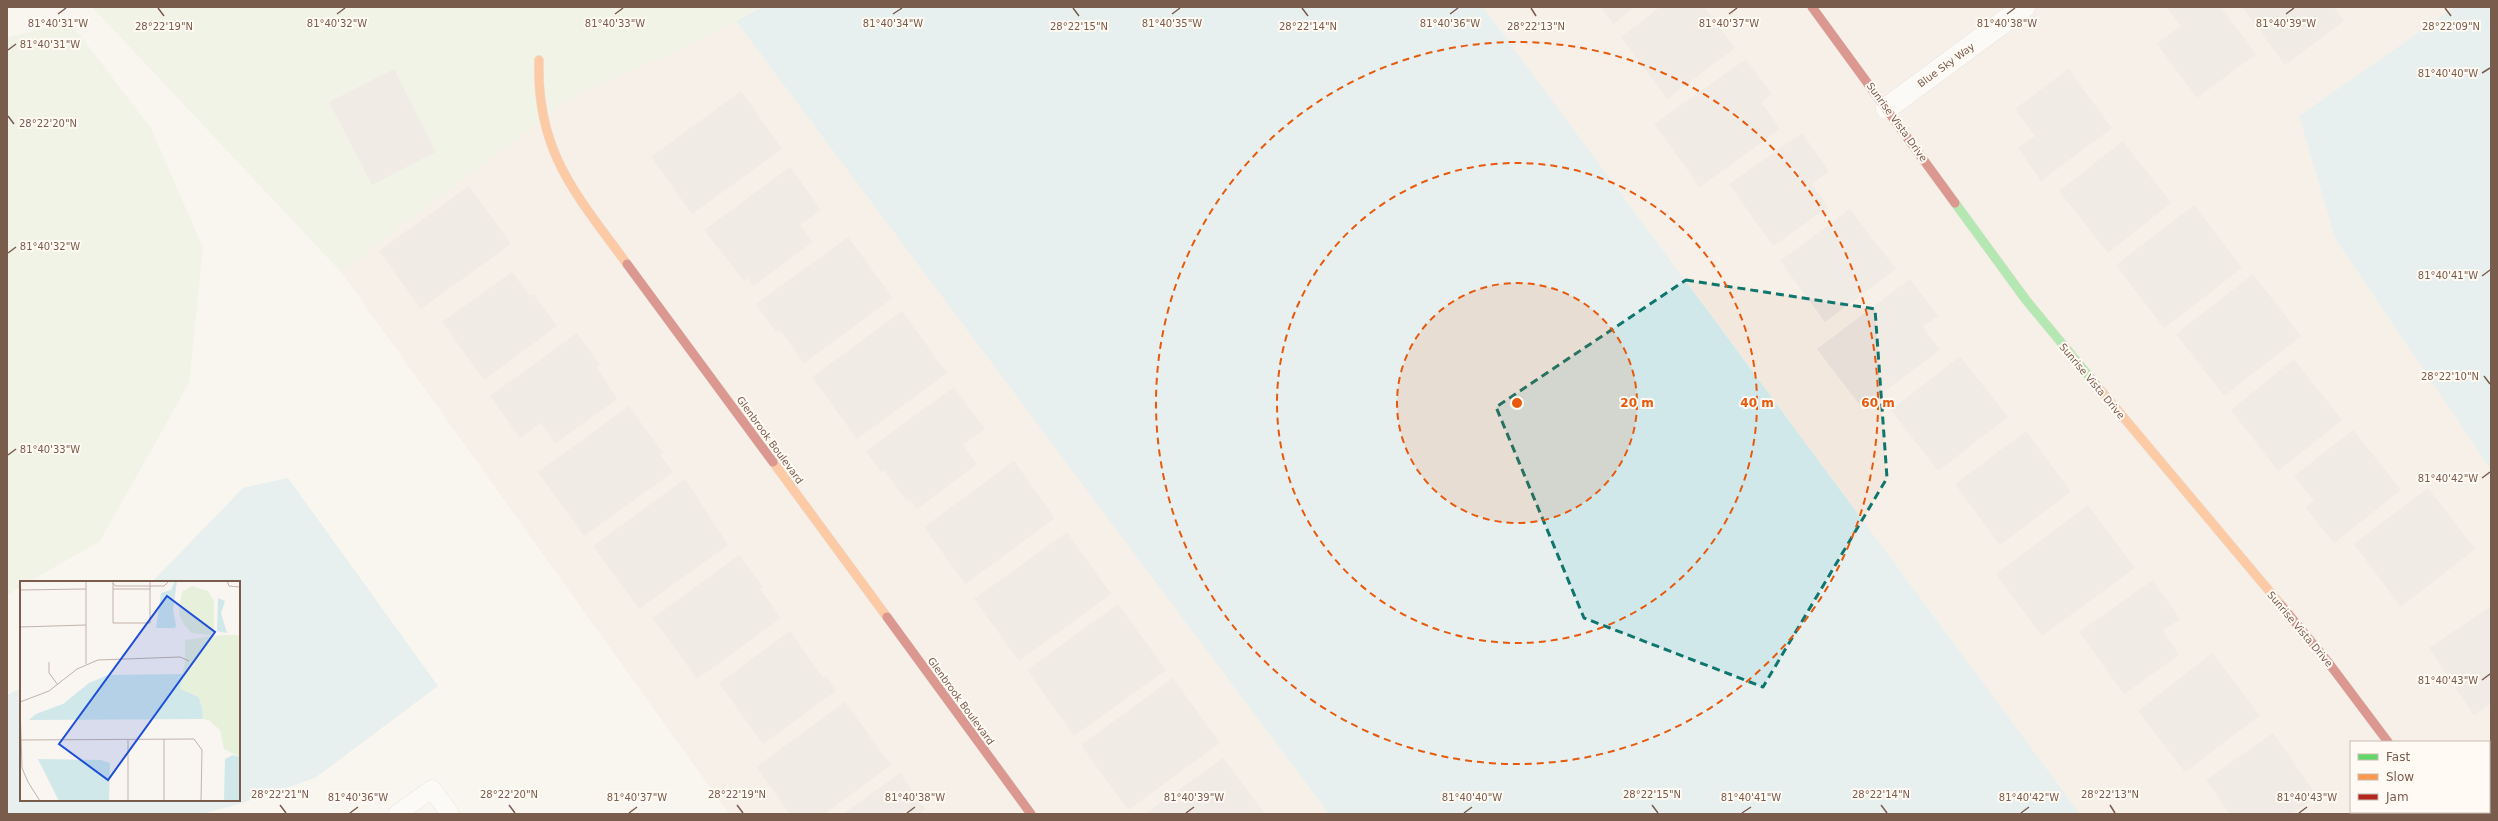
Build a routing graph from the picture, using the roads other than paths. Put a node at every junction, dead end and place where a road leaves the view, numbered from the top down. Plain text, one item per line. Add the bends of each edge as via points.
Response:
1 (1812, 7) edge
2 (2024, 7) edge
3 (539, 60) dead end
4 (1887, 108) junction
5 (2387, 741) edge
6 (397, 814) edge
7 (450, 814) edge
8 (1031, 814) edge

1 - 4 street, Sunrise Vista Drive
2 - 4 street, Blue Sky Way
3 - 8 street, Glenbrook Boulevard via 538,92 545,135 567,182
4 - 5 street, Sunrise Vista Drive via 2048,328 2328,662
6 - 7 lane via 432,789

